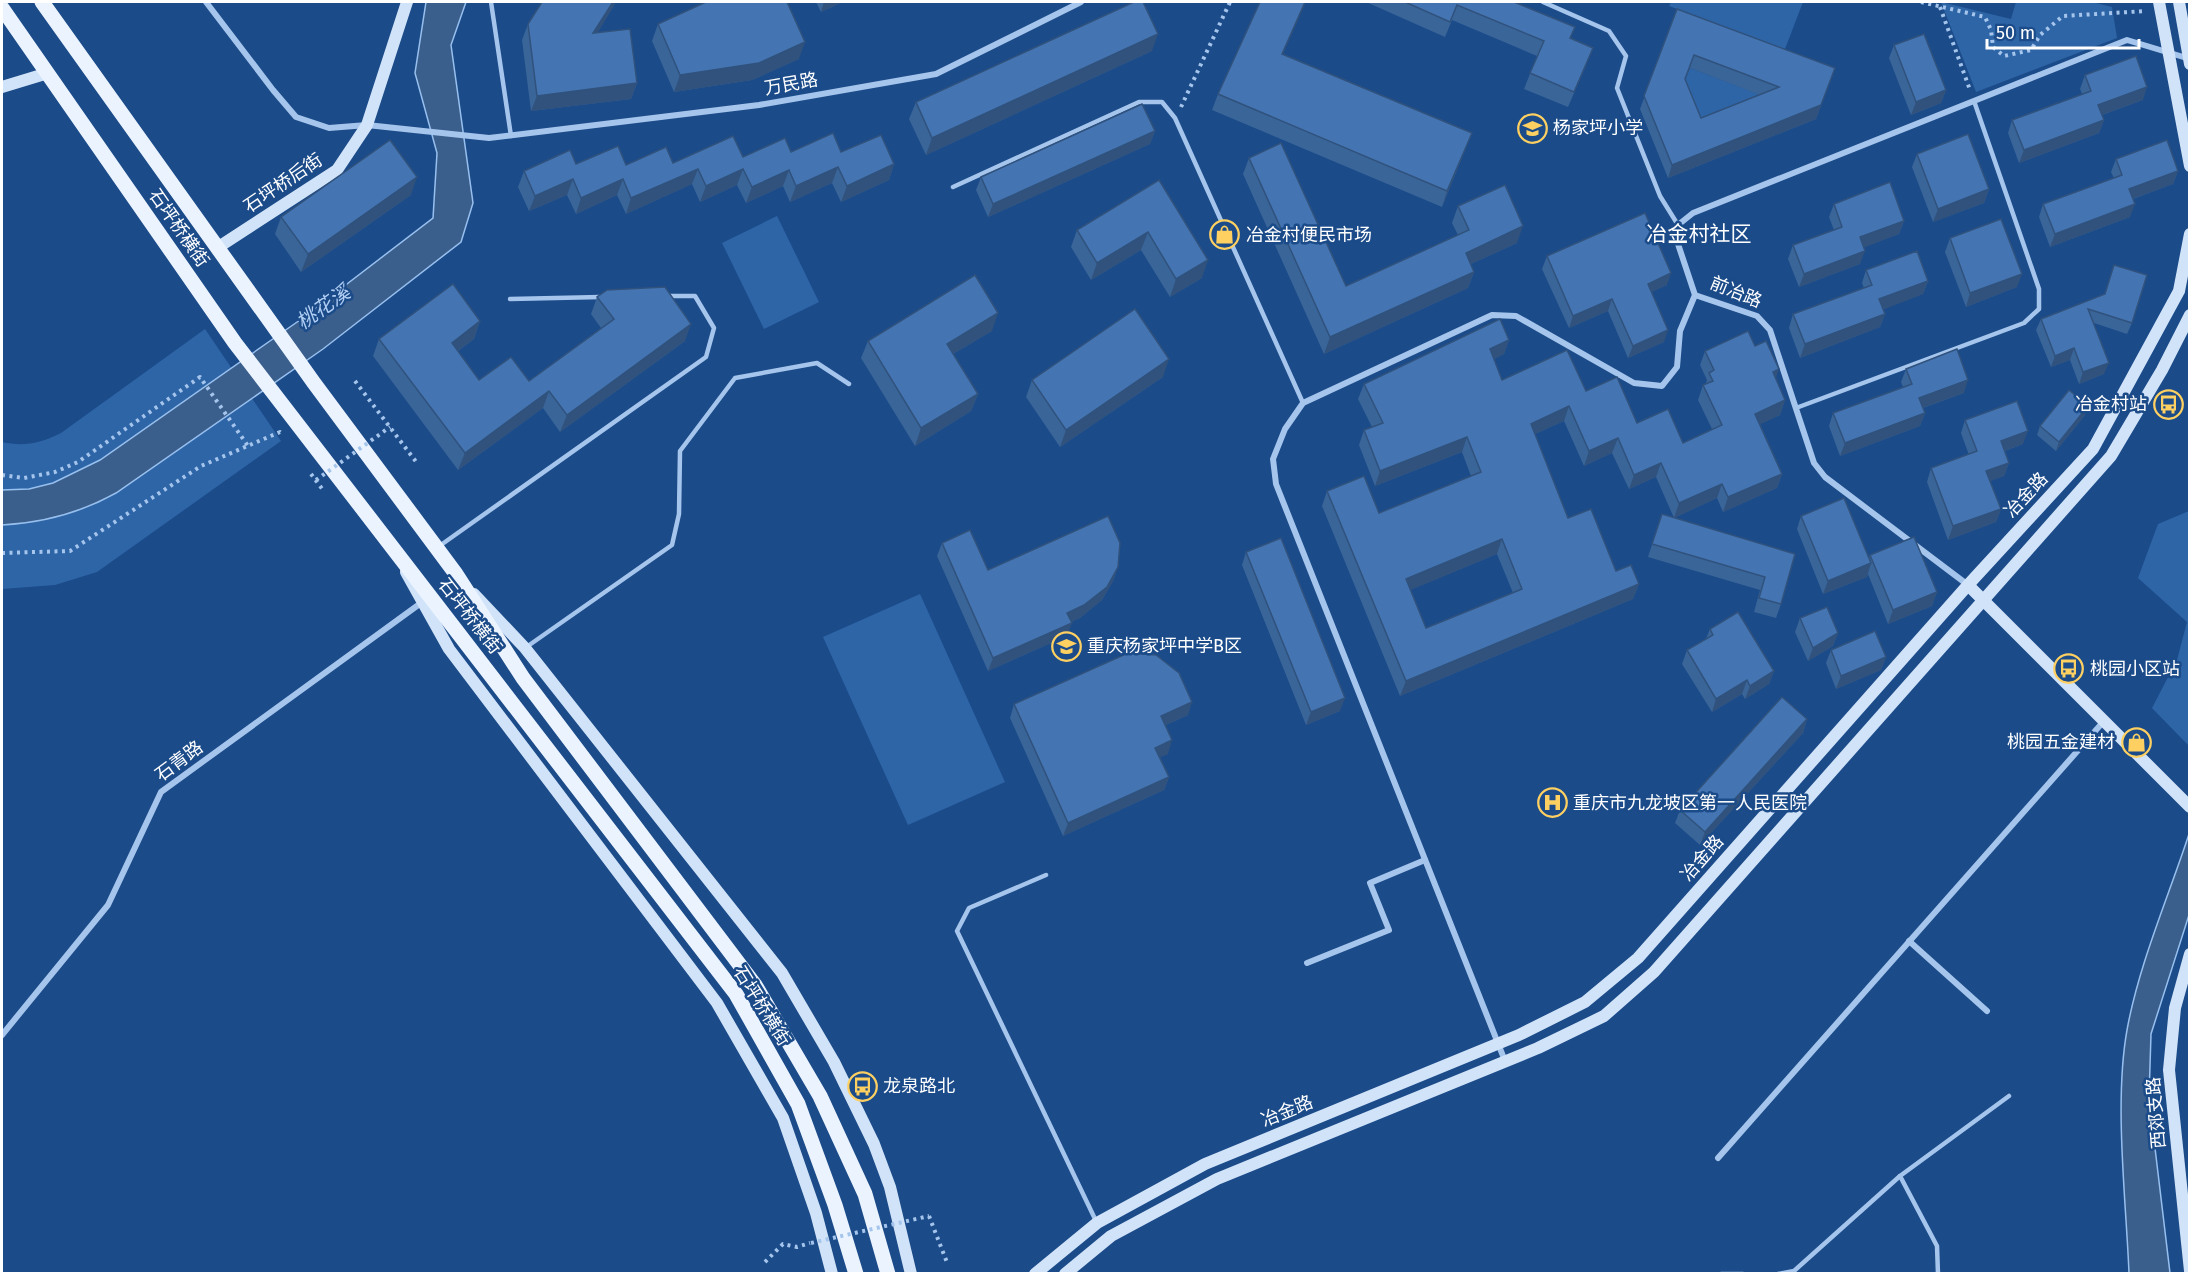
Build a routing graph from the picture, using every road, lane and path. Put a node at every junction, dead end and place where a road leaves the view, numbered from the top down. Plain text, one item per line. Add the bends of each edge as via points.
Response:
1 (42, 2) edge
2 (206, 2) edge
3 (407, 2) edge
4 (491, 2) edge
5 (1081, 2) edge
6 (1230, 2) edge
7 (1543, 2) edge
8 (1921, 2) edge
9 (2179, 2) edge
10 (1939, 6) junction
11 (2159, 6) edge
12 (2, 8) edge
13 (2168, 52) junction
14 (2189, 60) edge
15 (48, 73) junction
16 (2, 87) edge
17 (1974, 101) junction
18 (1175, 118) junction
19 (372, 126) junction
20 (511, 135) junction
21 (2190, 166) edge
22 (953, 187) dead end
23 (1678, 225) junction
24 (2190, 234) edge
25 (217, 248) junction
26 (1695, 295) junction
27 (660, 296) edge
28 (603, 297) edge
29 (510, 299) dead end
30 (2190, 315) edge
31 (354, 381) dead end
32 (849, 384) dead end
33 (1303, 403) junction
34 (1796, 408) junction
35 (390, 427) junction
36 (280, 432) dead end
37 (248, 446) junction
38 (417, 463) dead end
39 (2, 475) edge
40 (316, 480) dead end
41 (436, 548) junction
42 (396, 552) junction
43 (2, 553) edge
44 (456, 574) junction
45 (1968, 585) junction
46 (1983, 600) junction
47 (421, 603) junction
48 (525, 648) junction
49 (2104, 721) junction
50 (2190, 807) edge
51 (1425, 860) junction
52 (1046, 875) dead end
53 (1909, 941) junction
54 (2190, 954) edge
55 (1307, 963) dead end
56 (1987, 1011) dead end
57 (2, 1035) edge
58 (1498, 1044) junction
59 (1506, 1061) junction
60 (2009, 1096) dead end
61 (1718, 1158) dead end
62 (1900, 1176) junction
63 (1097, 1223) junction
64 (765, 1262) dead end
65 (948, 1265) dead end
66 (2190, 1271) edge
67 (832, 1274) edge
68 (856, 1274) edge
69 (888, 1274) edge
70 (911, 1274) edge
71 (1035, 1274) edge
72 (1065, 1274) edge
73 (1721, 1274) edge
74 (1743, 1274) edge
75 (1778, 1274) edge
76 (1938, 1274) edge

1 - 25 main road, 石坪桥横街
2 - 19 street, 万民路 via 296,117 329,128
3 - 19 main road, 石坪桥后街
4 - 20 lane
5 - 20 street, 万民路 via 936,74 759,105
6 - 18 path
7 - 23 lane via 1609,31 1626,56 1617,88 1660,196
8 - 10 path
9 - 14 main road
10 - 11 path via 1985,17 1994,47 2004,56 2031,50 2040,35 2063,16
10 - 17 path
11 - 13 main road
12 - 15 main road, 石坪桥横街
13 - 14 street
13 - 17 street via 2127,40
13 - 21 main road
15 - 16 main road
15 - 42 main road, 石坪桥横街 via 236,343
17 - 23 street via 1694,213
17 - 34 lane via 2039,289 2039,309 2024,323
18 - 22 lane via 1162,102 1139,102
18 - 33 lane
19 - 20 street, 万民路 via 489,138
19 - 25 main road, 石坪桥后街 via 337,170
23 - 26 street, 前冶路 via 1677,241
24 - 45 main road, 冶金路 via 2179,291 2093,449
25 - 41 main road, 石坪桥横街
26 - 33 street via 1680,331 1677,367 1662,386 1634,383 1516,316 1492,315
26 - 34 street, 前冶路 via 1757,316 1770,330
27 - 41 lane via 695,296 714,328 706,357
28 - 29 lane
30 - 46 main road, 冶金路 via 2111,456
31 - 35 path
32 - 48 lane via 818,363 735,378 680,451 679,514 672,545
33 - 51 street via 1285,429 1273,459 1276,484
34 - 45 street, 前冶路 via 1814,463 1825,477
35 - 38 path
35 - 40 path, bridge
36 - 37 path
37 - 39 path via 200,377 78,462 55,472 24,478
37 - 43 path via 201,466 70,551
41 - 44 main road, 石坪桥横街
42 - 47 main road
42 - 68 main road, 石坪桥横街 via 736,994 798,1104
44 - 48 main road
44 - 69 main road, 石坪桥横街 via 523,678 754,986 825,1107 865,1194
45 - 46 main road, 前冶路
45 - 58 main road, 冶金路 via 1638,958 1585,1002
46 - 49 main road, 前冶路
46 - 59 main road, 冶金路 via 1654,972 1604,1016
47 - 57 street, 石青路 via 161,792 108,904
47 - 67 main road via 449,649 717,1003 783,1118 816,1213
48 - 70 main road via 782,973 839,1072 874,1144 890,1187
49 - 50 main road, 前冶路
49 - 53 street
51 - 55 street via 1370,883 1389,930
51 - 58 street
52 - 63 lane via 969,908 957,931
53 - 56 street
53 - 61 street
54 - 66 main road, 西郊支路 via 2175,1008 2169,1070
58 - 59 street
58 - 63 main road, 冶金路 via 1205,1164
59 - 72 main road, 冶金路 via 1217,1179 1111,1236
60 - 62 lane
62 - 75 lane via 1794,1270
62 - 76 lane via 1937,1246
63 - 71 main road, 冶金路
64 - 65 path, bridge via 783,1244 797,1246 929,1216
73 - 74 lane

